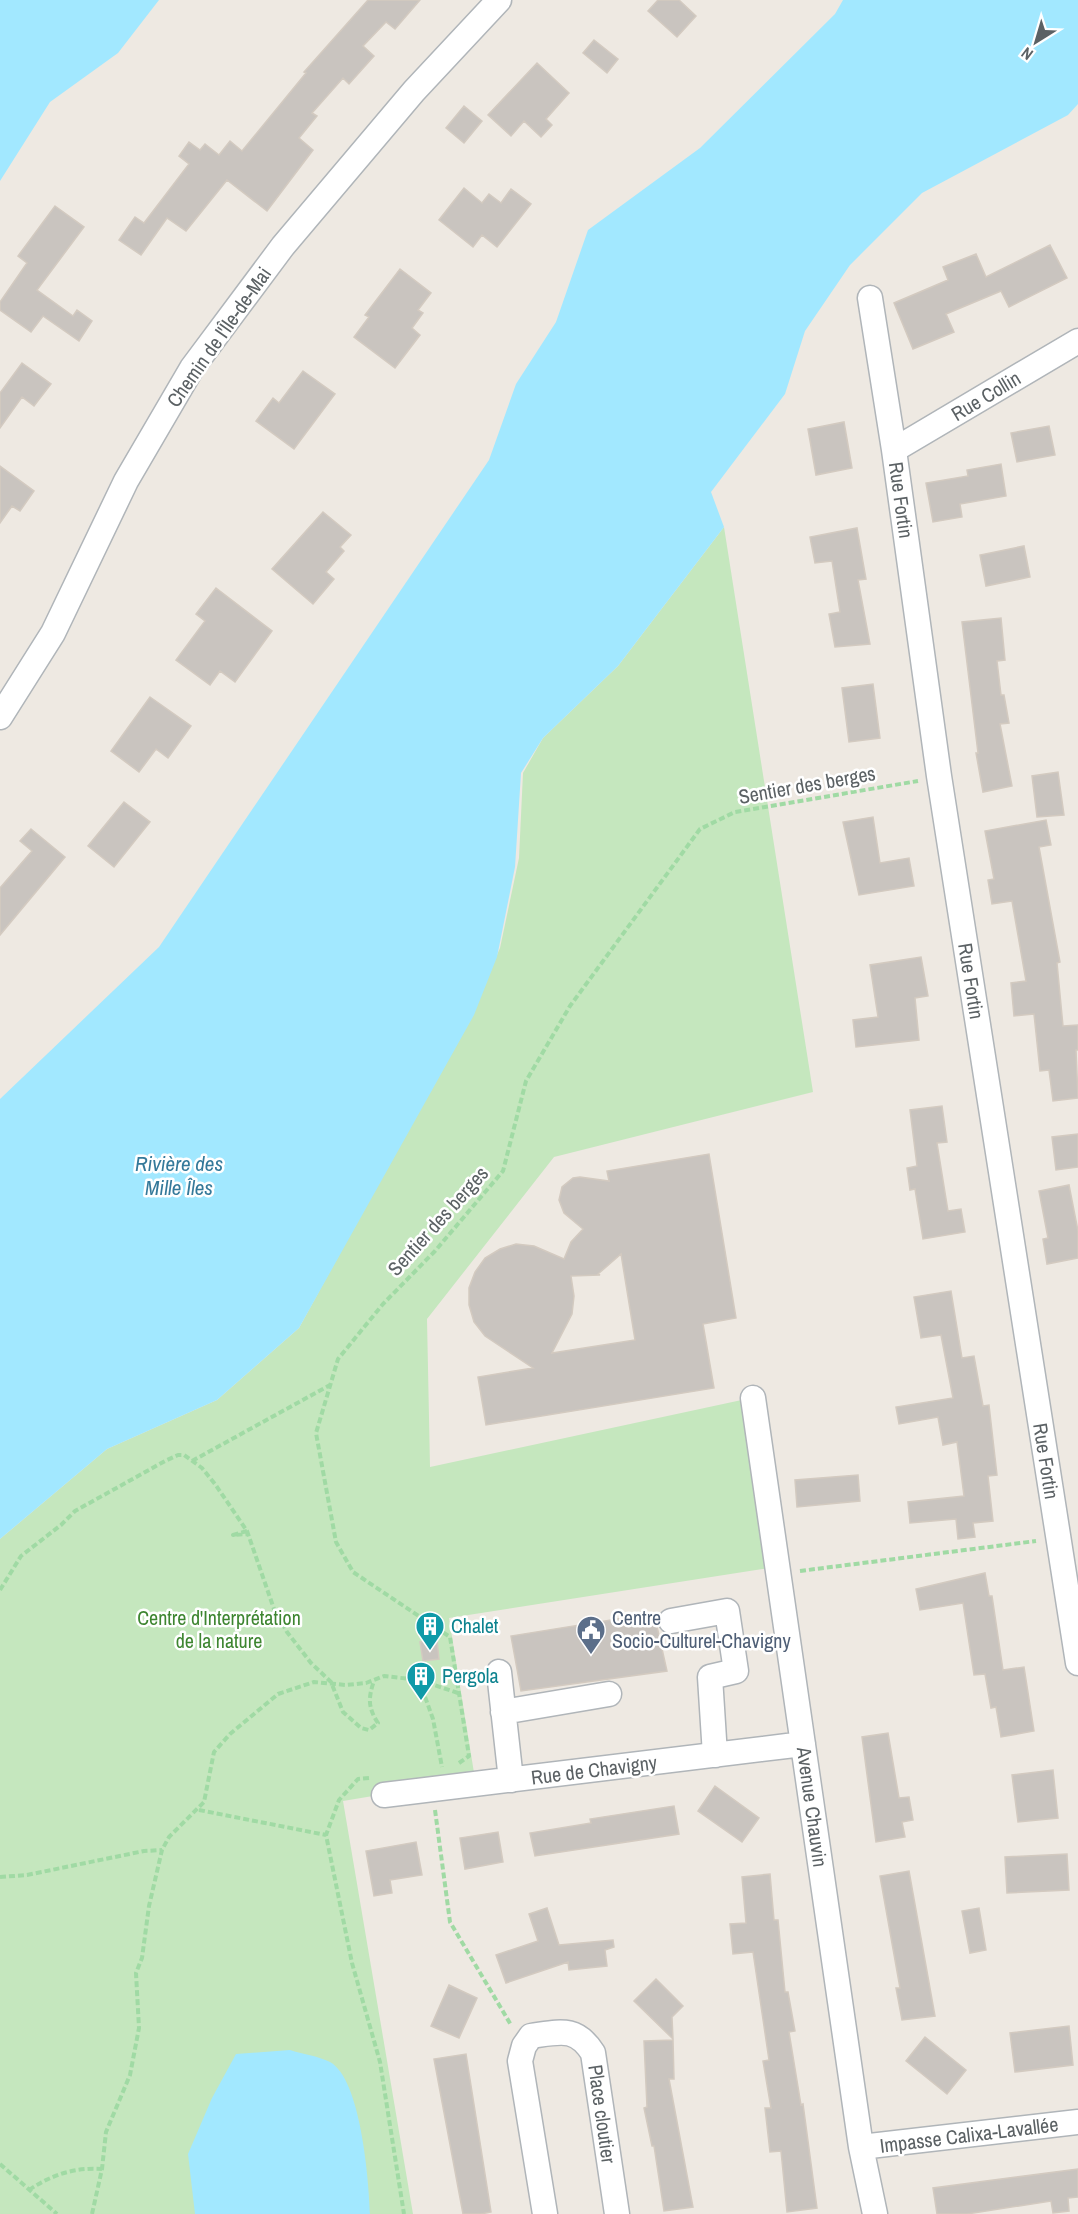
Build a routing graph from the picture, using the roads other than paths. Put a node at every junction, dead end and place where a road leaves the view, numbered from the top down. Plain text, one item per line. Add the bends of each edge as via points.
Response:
1 (499, 0) edge
2 (870, 298) dead end
3 (1078, 341) edge
4 (894, 450) junction
5 (0, 717) edge
6 (753, 1398) dead end
7 (671, 1621) dead end
8 (1078, 1664) edge
9 (499, 1672) dead end
10 (609, 1694) dead end
11 (504, 1712) junction
12 (803, 1744) junction
13 (715, 1755) junction
14 (511, 1780) junction
15 (382, 1785) road end
16 (1078, 2122) edge
17 (861, 2147) junction
18 (545, 2214) edge
19 (617, 2214) edge
20 (875, 2214) edge

1 - 5 street, Chemin de l'Île-de-Mai via 414,91 283,246 192,368 126,482 53,633
2 - 4 street, Rue Fortin
3 - 4 street, Rue Collin
4 - 8 street, Rue Fortin via 939,776
6 - 12 street, Avenue Chauvin
7 - 13 street via 727,1611 736,1671 710,1677
9 - 11 street
10 - 11 street
11 - 14 street
12 - 13 street, Rue de Chavigny
12 - 17 street, Avenue Chauvin
13 - 14 street, Rue de Chavigny
14 - 15 street, Rue de Chavigny via 437,1779
16 - 17 street, Impasse Calixa-Lavallée
17 - 20 street, Avenue Chauvin
18 - 19 street, Place cloutier via 520,2061 531,2036 567,2031 585,2040 593,2053

